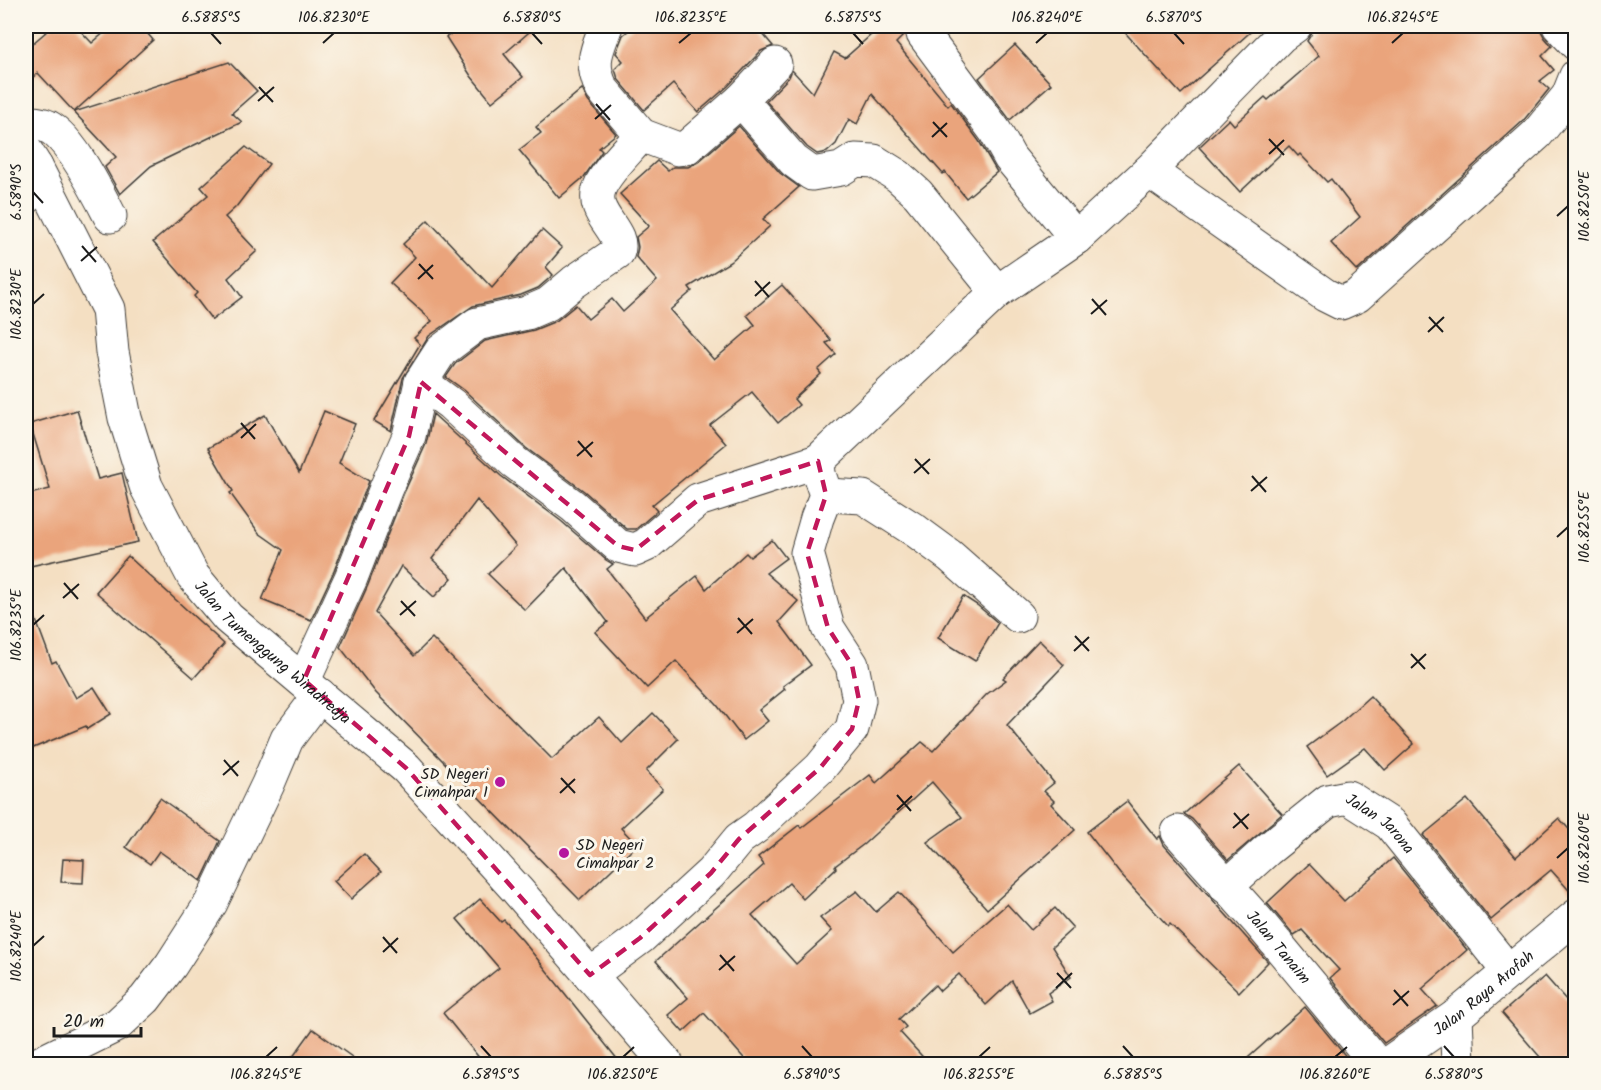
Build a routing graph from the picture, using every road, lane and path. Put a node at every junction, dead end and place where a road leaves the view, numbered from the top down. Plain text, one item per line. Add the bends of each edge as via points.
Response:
1 (606, 26) edge
2 (922, 26) edge
3 (1295, 26) edge
4 (1559, 26) edge
5 (1575, 44) edge
6 (775, 64) dead end
7 (1573, 92) edge
8 (741, 100) junction
9 (26, 122) edge
10 (642, 135) junction
11 (31, 159) edge
12 (1149, 171) junction
13 (26, 198) edge
14 (110, 216) dead end
15 (1076, 238) junction
16 (997, 292) junction
17 (421, 382) junction
18 (818, 461) junction
19 (826, 495) junction
20 (1018, 616) dead end
21 (312, 688) junction
22 (1178, 832) dead end
23 (1226, 887) junction
24 (1575, 916) edge
25 (1509, 972) junction
26 (590, 975) junction
27 (1456, 1016) junction
28 (38, 1065) edge
29 (667, 1065) edge
30 (1377, 1065) edge
31 (1387, 1065) edge
32 (1458, 1065) edge

1 - 10 street via 594,59 598,80
2 - 15 street via 923,33 995,131 1010,158
3 - 12 street
4 - 5 street
6 - 8 street
7 - 12 street via 1537,134 1357,296 1341,303
8 - 10 street via 682,149
8 - 16 street via 794,161 812,174 841,169 855,160 874,161 898,176 918,194
9 - 14 street via 46,125 64,140
10 - 17 street via 599,188 599,210 620,241 618,252 548,304 477,324 441,351
11 - 13 street
11 - 21 street, Jalan Tumenggung Wiradiredja via 108,309 125,418 146,486 193,576 228,618
12 - 15 street
15 - 16 street
16 - 18 street
17 - 18 street via 618,546 635,550 698,500
17 - 21 street via 409,436 351,578
18 - 19 street
19 - 20 street via 863,497 950,556
19 - 26 street via 807,553 828,628 852,665 859,700 852,729 820,768 739,839 711,873 640,938
21 - 26 street, Jalan Tumenggung Wiradiredja via 406,768
21 - 28 street via 212,903 171,965 145,999 117,1025
22 - 23 street, Jalan Tanaim
23 - 25 street, Jalan Jarona via 1328,801 1348,797 1390,824
23 - 30 street, Jalan Tanaim
24 - 25 street, Jalan Raya Arofah
25 - 27 street, Jalan Raya Arofah
26 - 29 street, Jalan Tumenggung Wiradiredja
27 - 31 street, Jalan Raya Arofah
27 - 32 street

